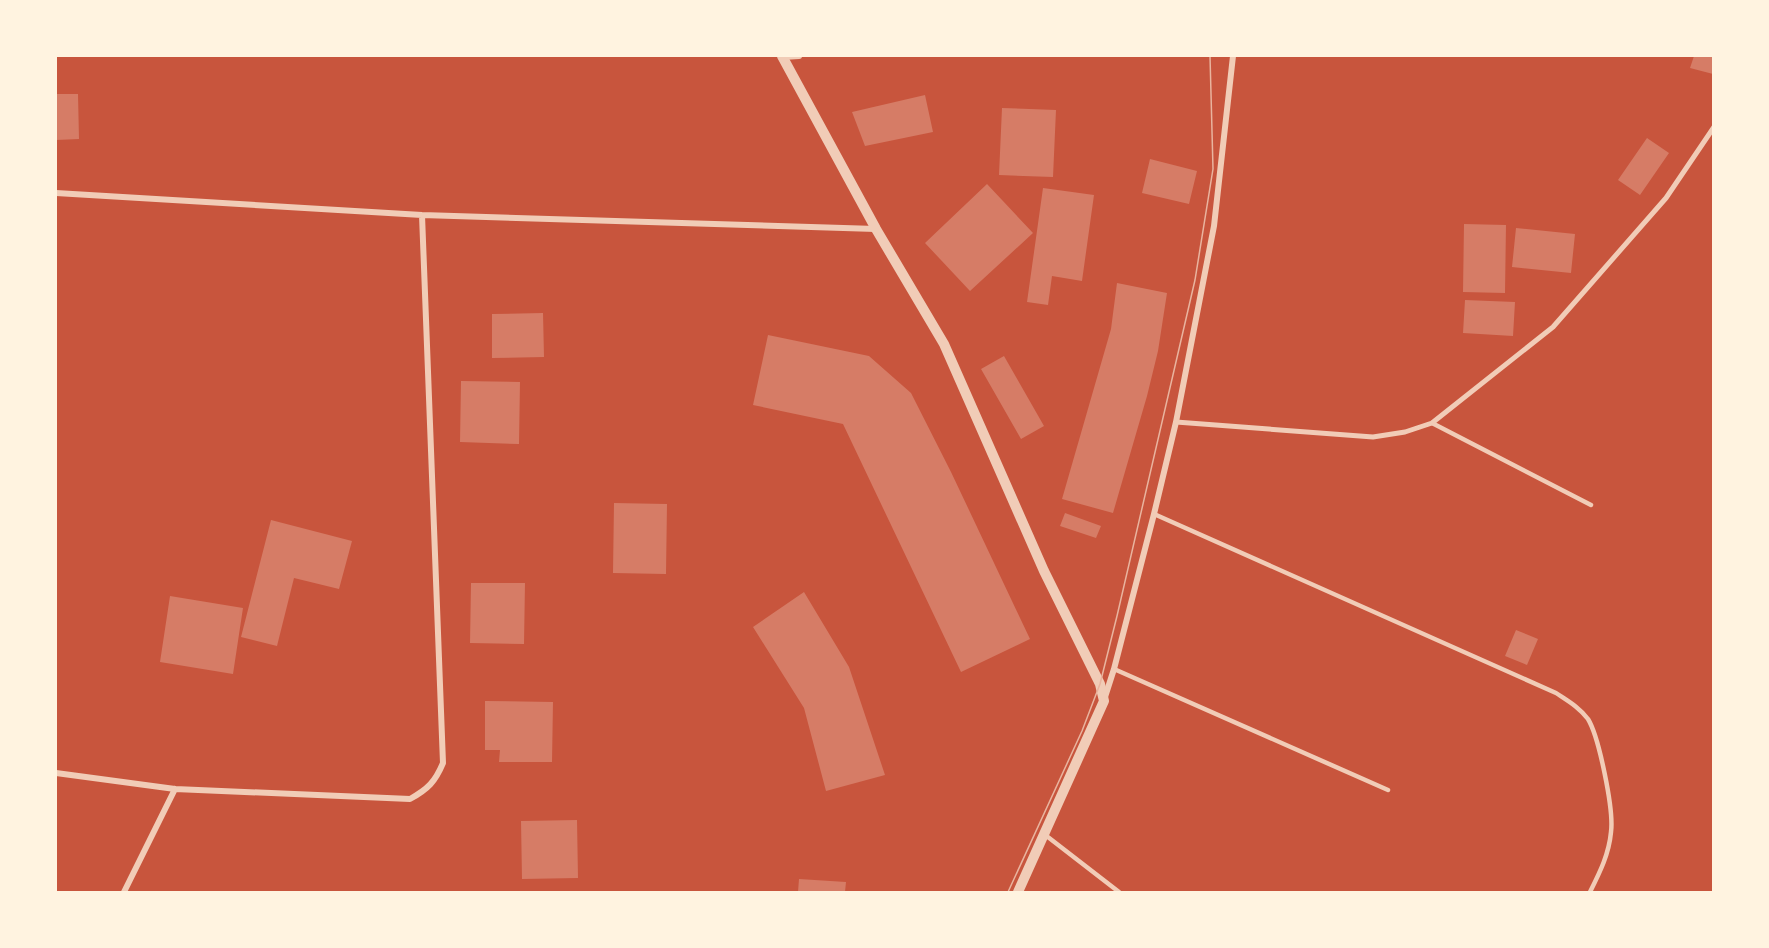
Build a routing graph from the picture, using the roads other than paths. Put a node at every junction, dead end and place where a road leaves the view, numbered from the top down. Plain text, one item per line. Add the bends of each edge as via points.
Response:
1 (783, 56) edge
2 (799, 56) edge
3 (1233, 56) edge
4 (1713, 127) edge
5 (56, 193) edge
6 (422, 215) junction
7 (876, 229) junction
8 (1176, 422) junction
9 (1432, 423) junction
10 (1591, 505) dead end
11 (1154, 514) junction
12 (1114, 669) junction
13 (1104, 701) junction
14 (56, 773) edge
15 (175, 789) junction
16 (1388, 790) dead end
17 (1044, 834) junction
18 (124, 892) edge
19 (1018, 892) edge
20 (1119, 892) edge
21 (1590, 892) edge

1 - 2 street
1 - 7 street
3 - 8 street via 1214,226
4 - 9 street via 1666,198 1553,327
5 - 6 street
6 - 7 street
6 - 15 street via 443,763 436,779 410,799
7 - 13 street via 944,344 1044,571 1100,684
8 - 9 street via 1373,437
8 - 11 street
9 - 10 lane
11 - 12 street
11 - 21 lane via 1556,693 1578,707 1596,738 1611,807 1612,830 1606,859
12 - 13 street
12 - 16 lane
13 - 17 street
14 - 15 street
15 - 18 street
17 - 19 street
17 - 20 lane

